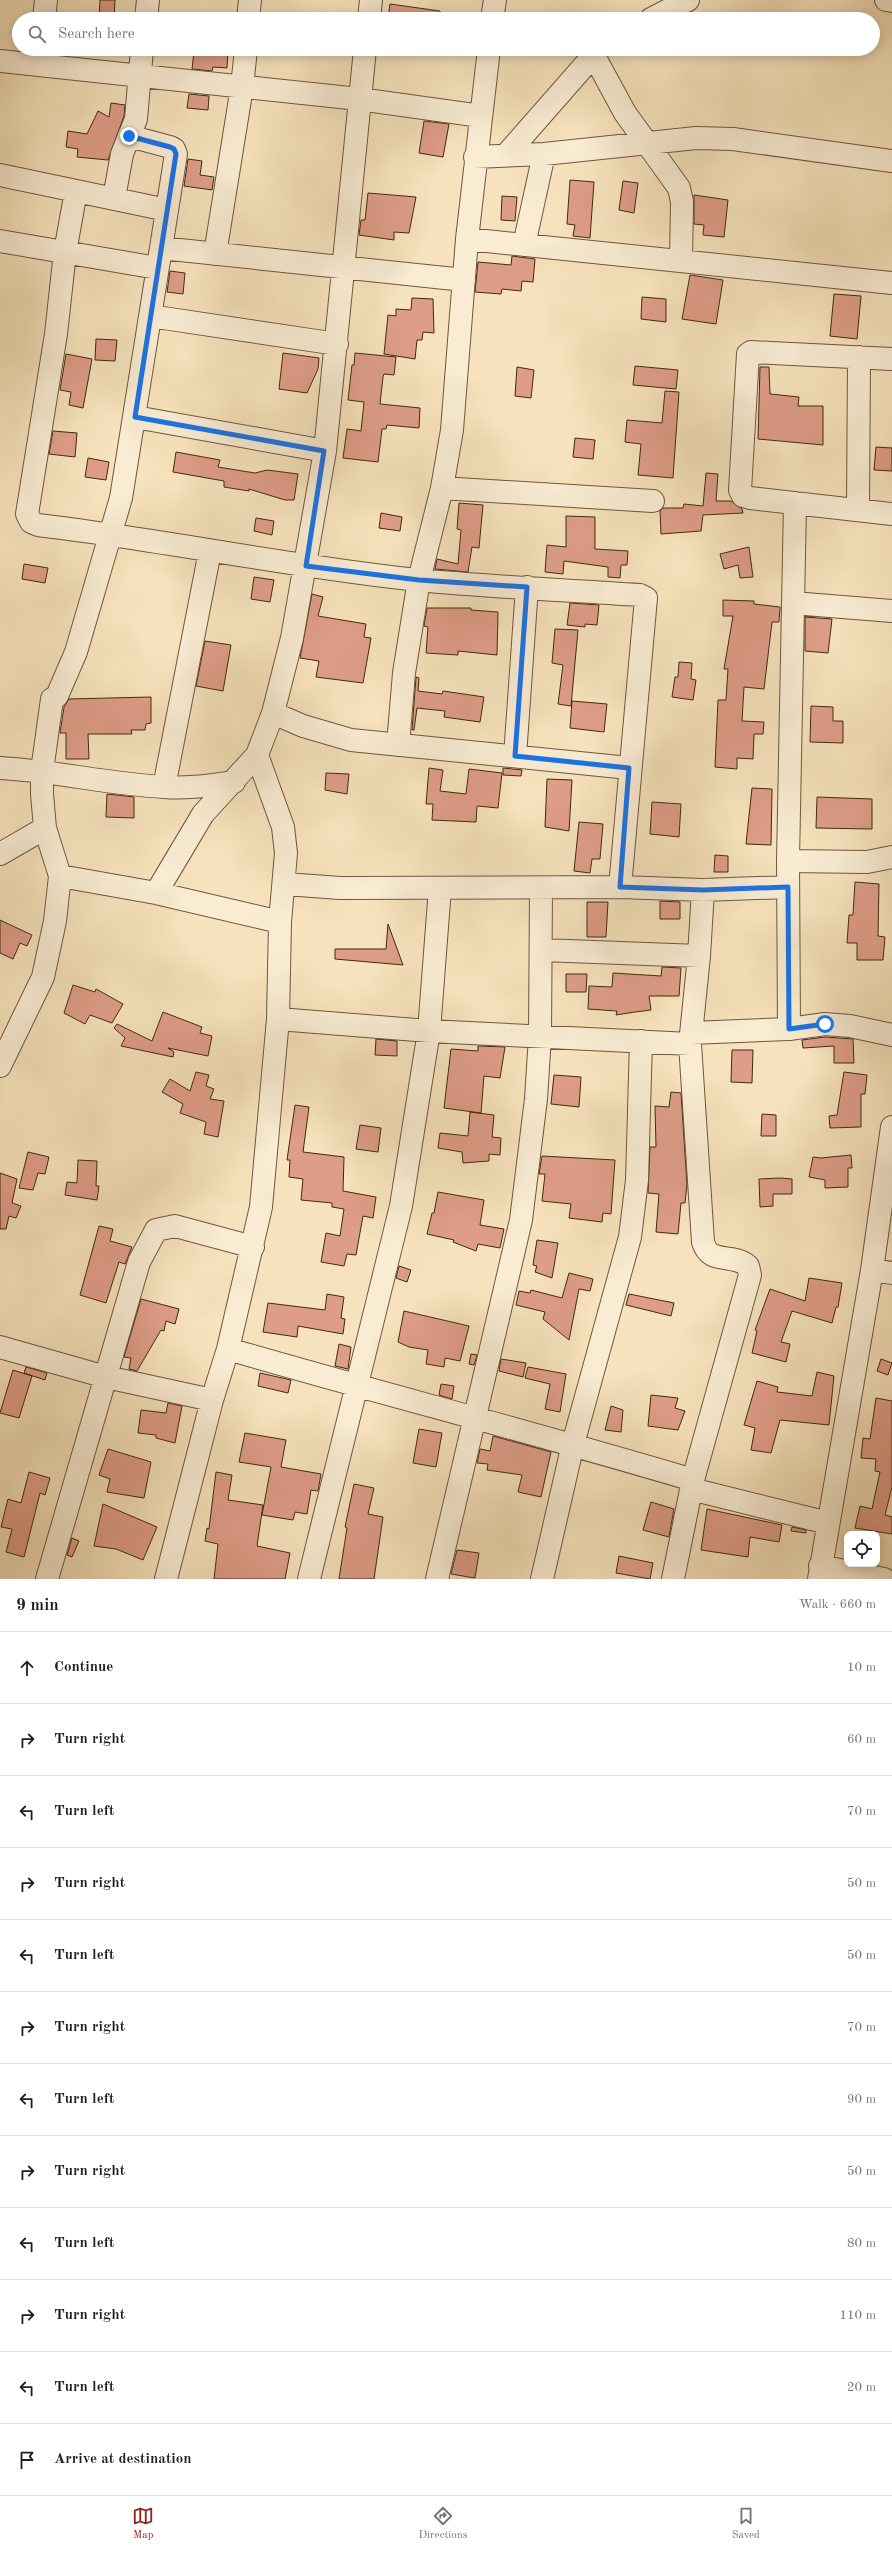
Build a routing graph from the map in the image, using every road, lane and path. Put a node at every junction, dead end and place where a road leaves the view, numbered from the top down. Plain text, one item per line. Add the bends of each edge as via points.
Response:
1 (46, 0) edge
2 (148, 0) edge
3 (250, 0) edge
4 (371, 0) edge
5 (494, 0) edge
6 (688, 0) edge
7 (886, 0) edge
8 (892, 1) edge
9 (45, 12) edge
10 (147, 12) edge
11 (249, 12) edge
12 (370, 12) edge
13 (493, 12) edge
14 (665, 12) edge
15 (141, 56) edge
16 (245, 56) edge
17 (365, 56) edge
18 (488, 56) edge
19 (593, 56) edge
20 (598, 56) edge
21 (38, 58) edge
22 (0, 61) edge
23 (139, 74) junction
24 (242, 87) junction
25 (360, 99) junction
26 (481, 116) junction
27 (129, 136) junction
28 (647, 144) junction
29 (544, 154) junction
30 (506, 155) junction
31 (475, 157) junction
32 (892, 161) edge
33 (0, 175) edge
34 (76, 191) junction
35 (114, 198) junction
36 (167, 210) junction
37 (467, 239) junction
38 (0, 241) edge
39 (524, 245) junction
40 (65, 252) junction
41 (215, 254) junction
42 (159, 258) junction
43 (681, 261) junction
44 (342, 265) junction
45 (464, 280) junction
46 (892, 283) edge
47 (150, 316) junction
48 (337, 344) junction
49 (859, 357) junction
50 (892, 360) edge
51 (135, 417) junction
52 (324, 451) junction
53 (442, 488) junction
54 (653, 501) dead end
55 (795, 503) junction
56 (858, 510) junction
57 (892, 514) edge
58 (112, 534) junction
59 (210, 551) junction
60 (306, 566) junction
61 (419, 580) junction
62 (527, 587) junction
63 (793, 603) junction
64 (892, 611) edge
65 (273, 713) junction
66 (398, 745) junction
67 (257, 756) junction
68 (515, 756) junction
69 (0, 768) edge
70 (629, 768) junction
71 (42, 771) junction
72 (234, 782) junction
73 (164, 788) junction
74 (45, 828) junction
75 (0, 854) edge
76 (892, 857) edge
77 (788, 861) junction
78 (60, 876) junction
79 (285, 884) junction
80 (620, 887) junction
81 (788, 887) junction
82 (440, 888) junction
83 (542, 888) junction
84 (703, 890) junction
85 (156, 893) junction
86 (280, 922) junction
87 (542, 950) junction
88 (699, 956) junction
89 (278, 1020) junction
90 (789, 1029) junction
91 (429, 1031) junction
92 (892, 1034) edge
93 (540, 1036) junction
94 (690, 1039) junction
95 (642, 1041) junction
96 (0, 1066) edge
97 (892, 1127) edge
98 (253, 1247) junction
99 (882, 1272) edge
100 (228, 1349) junction
101 (1, 1350) edge
102 (106, 1377) junction
103 (356, 1386) junction
104 (212, 1400) junction
105 (475, 1420) junction
106 (573, 1444) junction
107 (692, 1485) junction
108 (828, 1523) junction
109 (820, 1573) edge
110 (47, 1579) edge
111 (166, 1579) edge
112 (309, 1579) edge
113 (437, 1579) edge
114 (542, 1579) edge
115 (673, 1579) edge
116 (884, 1579) edge

1 - 9 street
2 - 10 street
3 - 11 street
4 - 12 street
5 - 13 street
6 - 14 street
7 - 8 street
15 - 23 street
16 - 24 street
17 - 25 street
18 - 26 street
19 - 30 street
20 - 28 street via 625,113
21 - 22 street
21 - 23 street
23 - 24 street
23 - 27 street via 136,119
24 - 25 street
24 - 41 street
25 - 26 street
25 - 44 street
26 - 31 street
27 - 35 street via 122,154
27 - 36 street via 174,149 176,154
28 - 29 street
28 - 32 street via 696,138 733,139
28 - 43 street via 679,188 682,202
29 - 30 street
29 - 39 street
30 - 31 street
31 - 37 street
33 - 34 street
34 - 35 street
34 - 40 street
35 - 36 street
36 - 42 street
37 - 39 street
37 - 45 street
38 - 40 street
39 - 43 street
40 - 42 street
40 - 58 street via 56,334 27,514 30,522 38,525
41 - 42 street
41 - 44 street
42 - 47 street
43 - 46 street
44 - 45 street
44 - 48 street
45 - 53 street via 452,430
47 - 48 street
47 - 51 street
48 - 52 street
49 - 50 street
49 - 55 street via 751,352 746,357 740,490 744,496 750,498
49 - 56 street
51 - 52 street
51 - 58 street
52 - 60 street
53 - 54 street
53 - 61 street
55 - 56 street
55 - 63 street
56 - 57 street
58 - 59 street
58 - 71 street via 69,670 57,696 52,700
59 - 60 street
59 - 73 street
60 - 61 street
60 - 65 street via 292,638
61 - 62 street
61 - 66 street via 404,673
62 - 68 street
62 - 70 street via 640,595 646,598
63 - 64 street
63 - 77 street
65 - 66 street via 327,734 351,740
65 - 67 street
66 - 68 street
67 - 72 street
67 - 79 street via 283,827 286,853
68 - 70 street
69 - 71 street
70 - 80 street
71 - 73 street
71 - 74 street
72 - 73 street via 193,788
72 - 85 street via 203,814
74 - 75 street
74 - 78 street
76 - 77 street via 867,862
77 - 81 street
78 - 85 street
78 - 96 street via 56,921 43,977
79 - 82 street via 340,888
79 - 86 street
80 - 83 street
80 - 84 street
81 - 84 street
81 - 90 street
82 - 83 street
82 - 91 street
83 - 87 street
84 - 88 street
85 - 86 street
86 - 89 street
87 - 88 street
87 - 93 street
88 - 94 street
89 - 91 street
89 - 98 street via 266,1162
90 - 92 street via 825,1024
90 - 94 street
91 - 93 street
91 - 103 street via 401,1206
93 - 95 street
93 - 105 street via 536,1099 521,1220
94 - 95 street
94 - 107 street via 703,1242 706,1251 713,1256 741,1260 748,1266 750,1275
95 - 106 street via 637,1180 630,1237
97 - 99 street
98 - 100 street
98 - 102 street via 175,1226 156,1230 139,1262
99 - 108 street
100 - 103 street
100 - 104 street
101 - 102 street
102 - 104 street
102 - 110 street
103 - 105 street
103 - 112 street
104 - 111 street
105 - 106 street
105 - 113 street
106 - 107 street
106 - 114 street
107 - 108 street
107 - 115 street
108 - 109 street
109 - 116 street

